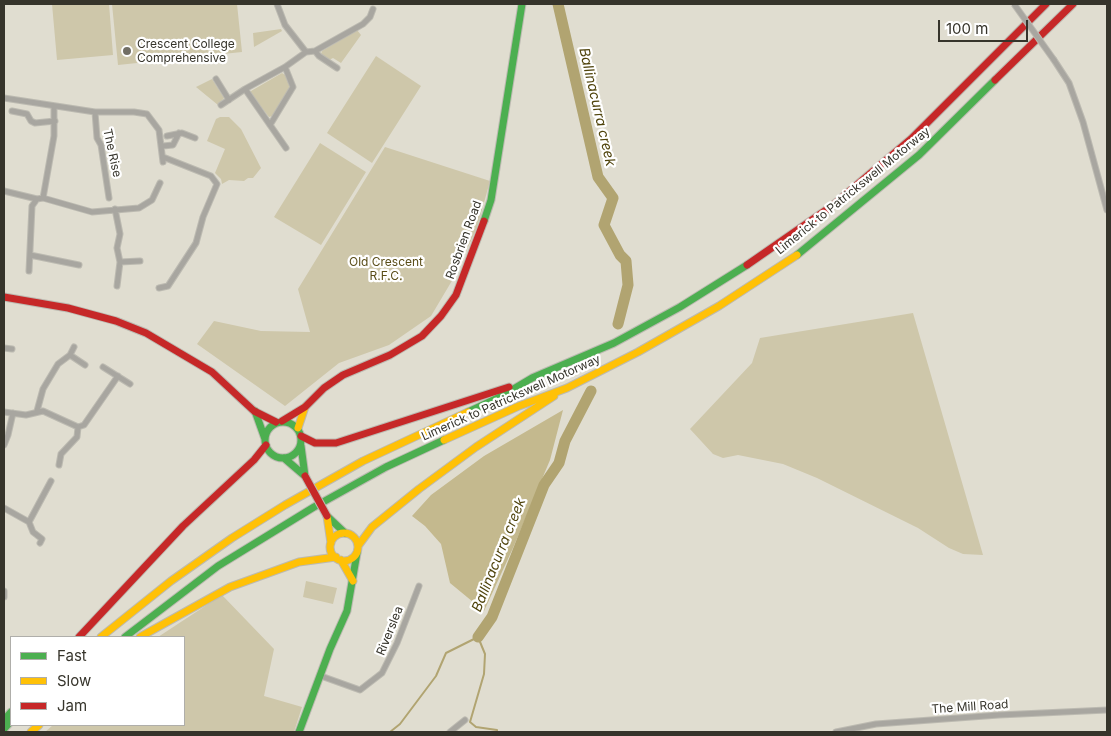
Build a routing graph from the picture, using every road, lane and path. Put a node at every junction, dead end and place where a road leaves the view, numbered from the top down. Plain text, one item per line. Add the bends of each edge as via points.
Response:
1 (276, 4) edge
2 (522, 4) edge
3 (1014, 4) edge
4 (1046, 4) edge
5 (1073, 4) edge
6 (373, 8) dead end
7 (315, 51) junction
8 (306, 52) junction
9 (284, 68) junction
10 (337, 68) dead end
11 (216, 79) dead end
12 (245, 89) junction
13 (4, 98) edge
14 (229, 100) junction
15 (221, 105) dead end
16 (54, 107) junction
17 (12, 111) dead end
18 (95, 112) junction
19 (55, 120) junction
20 (270, 126) junction
21 (179, 133) junction
22 (167, 136) dead end
23 (195, 138) dead end
24 (162, 146) junction
25 (286, 148) dead end
26 (160, 183) dead end
27 (4, 192) edge
28 (43, 198) junction
29 (109, 198) dead end
30 (37, 199) junction
31 (115, 209) junction
32 (1107, 210) edge
33 (30, 255) junction
34 (140, 261) dead end
35 (120, 262) junction
36 (79, 265) dead end
37 (29, 271) dead end
38 (117, 286) dead end
39 (159, 288) dead end
40 (4, 297) edge
41 (74, 347) dead end
42 (4, 348) edge
43 (12, 349) dead end
44 (70, 355) junction
45 (85, 365) dead end
46 (103, 367) dead end
47 (118, 376) junction
48 (532, 378) junction
49 (130, 384) dead end
50 (566, 388) junction
51 (305, 407) junction
52 (37, 411) junction
53 (254, 411) junction
54 (4, 412) edge
55 (13, 413) junction
56 (279, 422) junction
57 (78, 427) junction
58 (298, 428) junction
59 (302, 436) junction
60 (265, 442) junction
61 (4, 444) edge
62 (301, 446) junction
63 (284, 458) junction
64 (59, 465) dead end
65 (304, 476) junction
66 (51, 481) dead end
67 (4, 508) edge
68 (327, 516) junction
69 (29, 522) junction
70 (345, 533) junction
71 (40, 543) dead end
72 (331, 543) junction
73 (357, 549) junction
74 (338, 559) junction
75 (353, 581) junction
76 (418, 586) dead end
77 (4, 591) edge
78 (4, 597) edge
79 (80, 636) edge
80 (102, 636) edge
81 (126, 636) edge
82 (141, 636) edge
83 (321, 676) junction
84 (1107, 710) edge
85 (465, 720) dead end
86 (299, 732) edge
87 (450, 732) edge
88 (836, 732) edge

1 - 8 street via 284,25
2 - 51 main road, Rosbrien Road via 491,200 456,294 422,336 390,355 343,375
3 - 32 street, bridge via 1069,83
4 - 48 main road, Limerick to Patrickswell Motorway via 911,139 858,186 805,226 680,307 614,343
5 - 50 main road, Limerick to Patrickswell Motorway via 919,155 794,256 719,306
6 - 7 street via 363,24
7 - 8 street
7 - 10 street
8 - 9 street
9 - 12 street
9 - 20 street via 293,87
11 - 14 street
12 - 14 street
12 - 20 street
13 - 16 street
14 - 15 street
16 - 18 street
16 - 19 street
17 - 19 street via 27,114 35,123
18 - 24 street via 147,114 159,130
18 - 29 street, The Rise
19 - 28 street
20 - 25 street
21 - 22 street
21 - 23 street
21 - 24 street via 174,145
24 - 39 street via 163,160 210,176 217,184 196,243 168,286
26 - 31 street via 148,203 139,208
27 - 30 street
28 - 30 street
28 - 31 street via 92,212
30 - 33 street via 32,206
31 - 35 street via 120,234 116,248
33 - 36 street
33 - 37 street
34 - 35 street
35 - 38 street
40 - 53 main road via 68,308 146,332 212,372
41 - 44 street
42 - 43 street
44 - 45 street
44 - 52 street via 58,364 43,389
46 - 47 street
47 - 49 street
47 - 57 street via 84,426
48 - 59 main road via 336,443 315,443
48 - 80 main road, Limerick to Patrickswell Motorway via 363,461 285,505 171,580
50 - 73 main road via 419,489 372,527
50 - 81 main road, Limerick to Patrickswell Motorway via 447,438 350,486 231,557
51 - 56 main road, Rosbrien Road
51 - 58 main road, Rosbrien Road
52 - 55 street via 29,415
52 - 57 street
53 - 56 main road
53 - 60 main road
54 - 55 street
55 - 61 street
56 - 58 main road via 294,424
56 - 60 main road via 268,429
57 - 64 street via 77,437 62,454
58 - 59 main road
59 - 62 main road
60 - 63 main road via 273,455
60 - 79 main road via 254,460 183,526
62 - 63 main road
62 - 65 main road
63 - 65 main road
65 - 68 main road, bridge
66 - 69 street
67 - 69 street
68 - 70 main road
68 - 72 main road
69 - 71 street via 33,532 42,539
70 - 72 main road via 336,536
70 - 73 main road via 355,538
72 - 74 main road via 331,551
73 - 74 main road via 350,559
73 - 75 main road
74 - 75 main road
74 - 82 main road via 299,562 230,587
75 - 83 main road via 348,611
76 - 83 street, Riverslea via 382,673 360,690
77 - 78 street
83 - 86 main road
84 - 88 street, The Mill Road via 876,724
85 - 87 street

